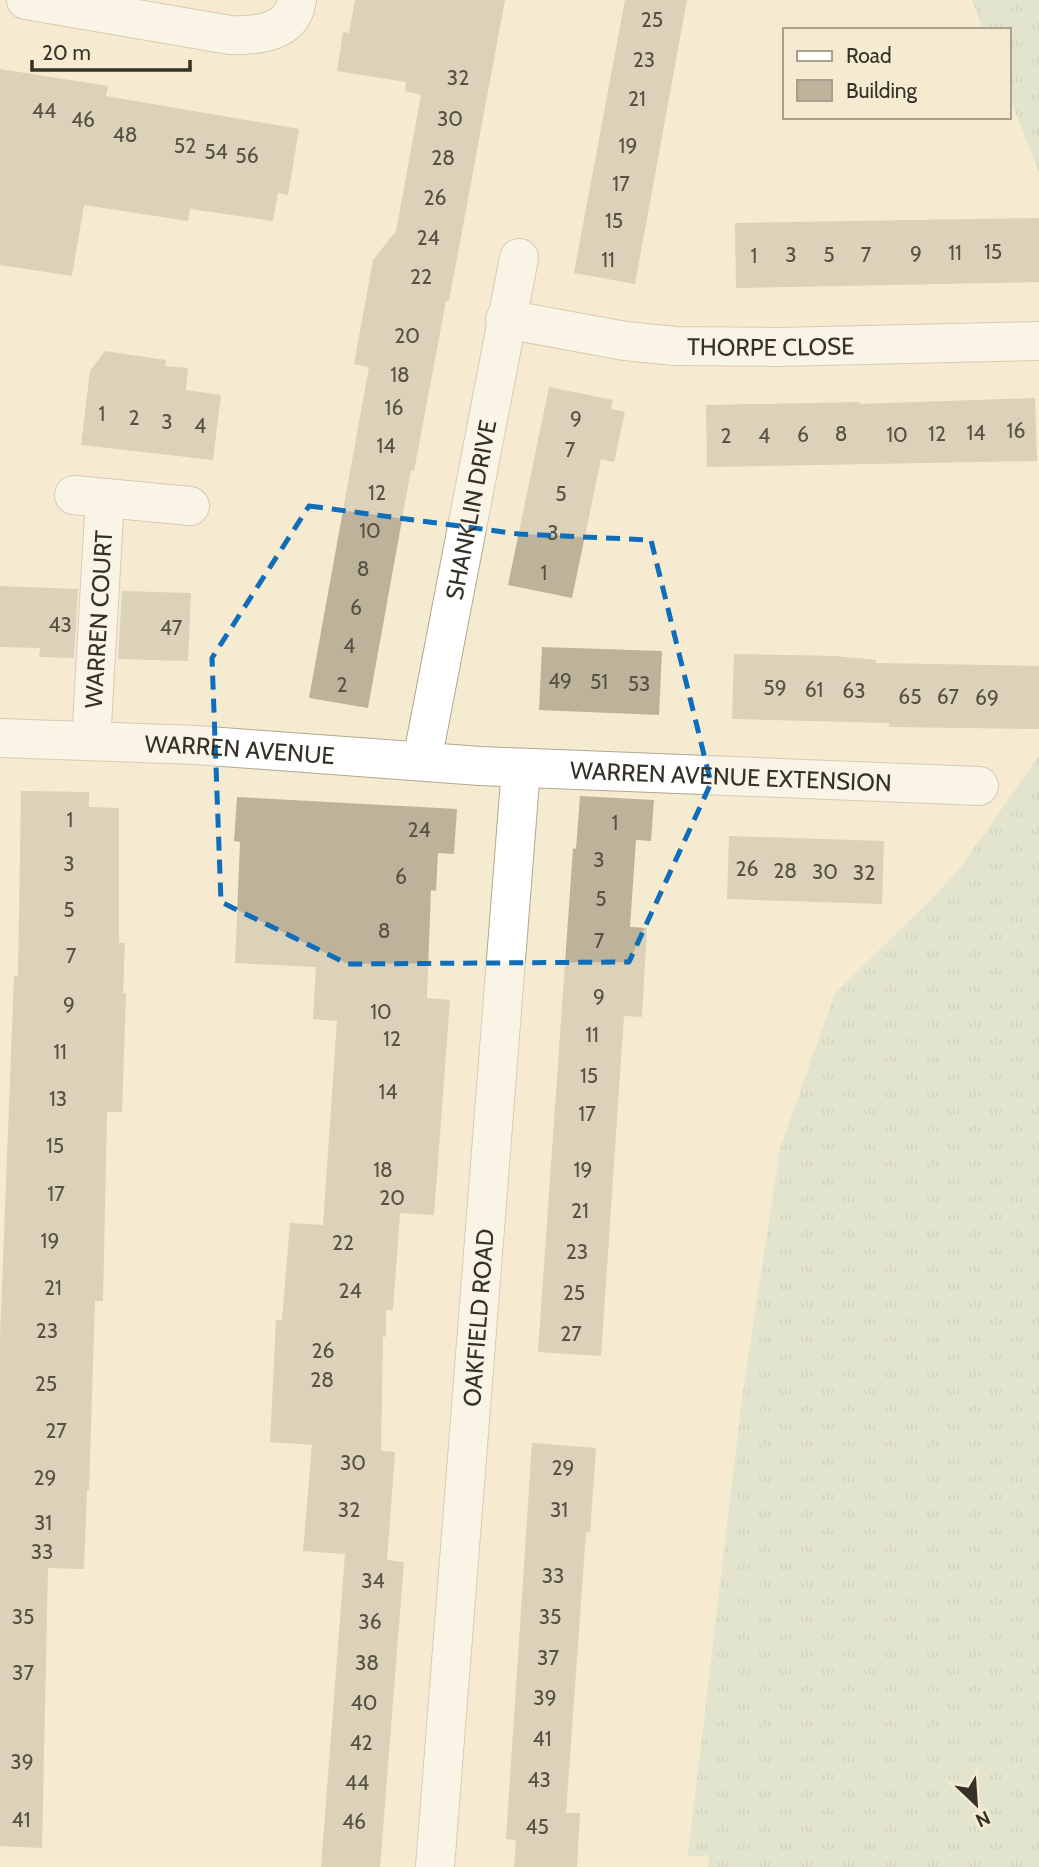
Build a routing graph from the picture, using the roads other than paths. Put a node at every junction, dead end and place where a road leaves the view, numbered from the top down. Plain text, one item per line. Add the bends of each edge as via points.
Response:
1 (26, 0) edge
2 (295, 7) edge
3 (519, 258) dead end
4 (505, 319) junction
5 (1039, 341) edge
6 (190, 506) dead end
7 (0, 738) edge
8 (91, 741) junction
9 (422, 761) junction
10 (480, 766) joint
11 (521, 768) junction
12 (979, 786) dead end
13 (435, 1867) edge

1 - 2 street via 254,36 288,22
3 - 4 street, SHANKLIN DRIVE
4 - 5 street, THORPE CLOSE via 675,346
4 - 9 street, SHANKLIN DRIVE
6 - 8 street, WARREN COURT via 90,496
7 - 8 street, WARREN AVENUE
8 - 9 street, WARREN AVENUE
9 - 10 street, WARREN AVENUE
10 - 11 street, WARREN AVENUE EXTENSION
11 - 12 street, WARREN AVENUE EXTENSION
11 - 13 street, OAKFIELD ROAD

